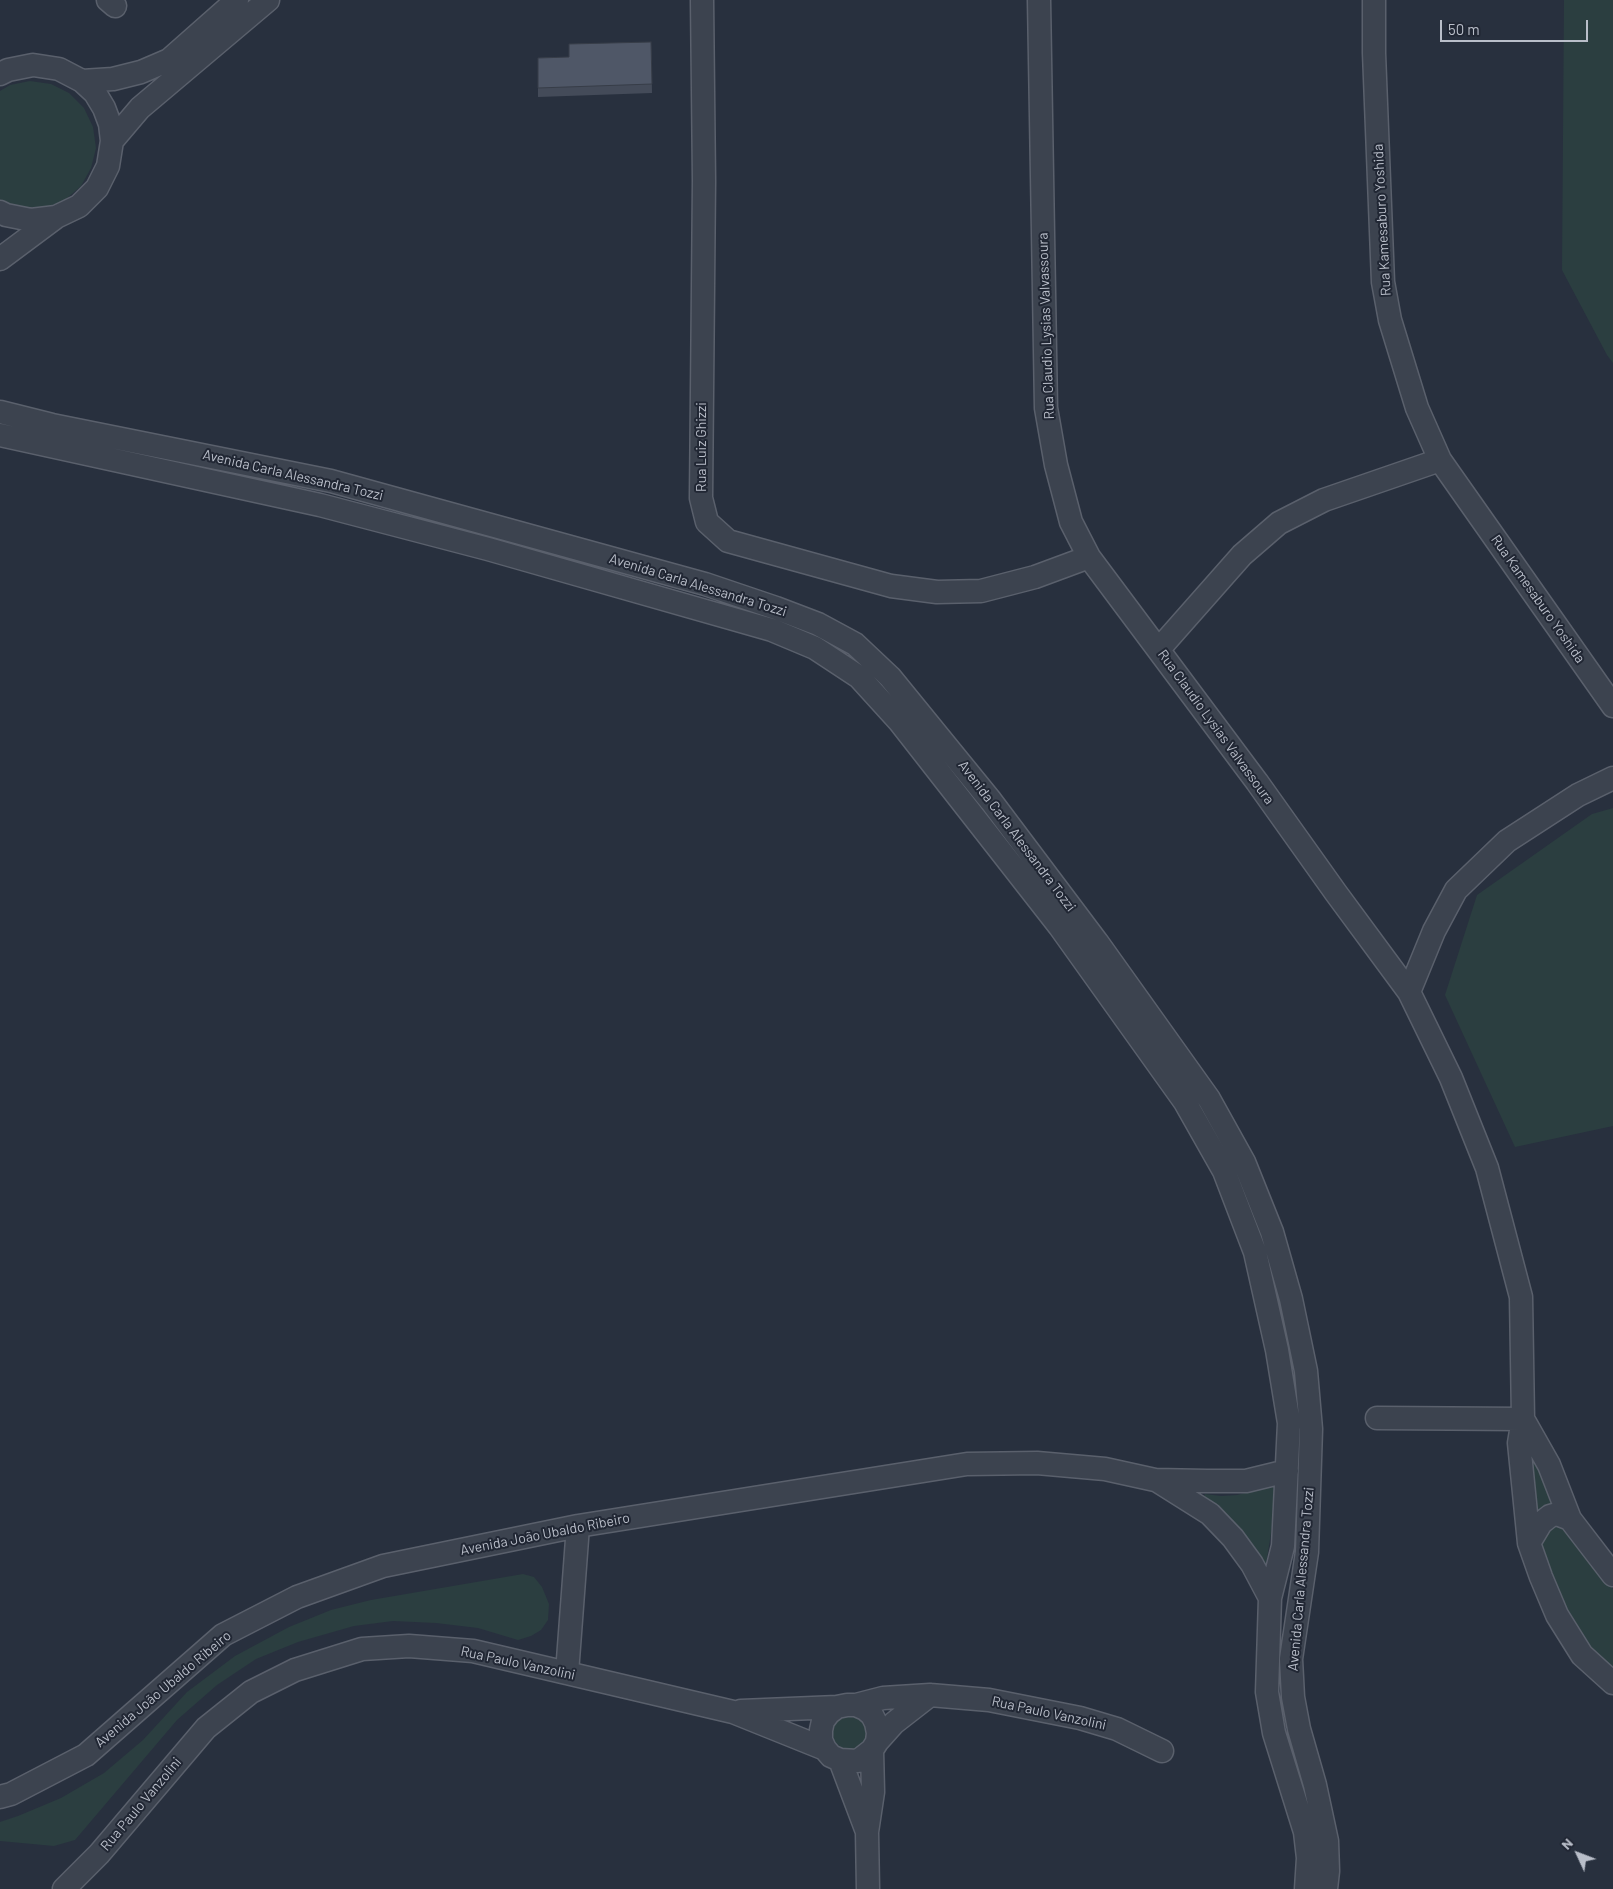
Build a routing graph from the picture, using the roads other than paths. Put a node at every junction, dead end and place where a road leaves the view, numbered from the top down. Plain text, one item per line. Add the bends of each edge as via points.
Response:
1 (237, 0) edge
2 (268, 0) edge
3 (702, 0) edge
4 (1039, 0) edge
5 (1374, 0) edge
6 (0, 74) edge
7 (82, 81) junction
8 (112, 141) junction
9 (0, 212) edge
10 (56, 217) junction
11 (0, 259) edge
12 (0, 412) edge
13 (0, 435) edge
14 (1440, 460) junction
15 (1089, 557) junction
16 (1159, 650) junction
17 (1613, 706) edge
18 (1613, 778) edge
19 (1409, 992) junction
20 (1377, 1418) dead end
21 (1523, 1419) junction
22 (1287, 1471) junction
23 (1155, 1480) junction
24 (1570, 1519) junction
25 (578, 1526) junction
26 (1529, 1543) junction
27 (1613, 1575) edge
28 (1270, 1598) junction
29 (567, 1673) junction
30 (1613, 1683) edge
31 (930, 1695) junction
32 (847, 1706) junction
33 (733, 1712) junction
34 (874, 1746) junction
35 (1162, 1751) dead end
36 (832, 1755) junction
37 (0, 1797) edge
38 (868, 1832) junction
39 (64, 1889) edge
40 (868, 1889) edge
41 (1306, 1889) edge
42 (1326, 1889) edge

1 - 7 street via 169,60 113,79
2 - 8 street via 140,108
3 - 15 street, Rua Luiz Ghizzi via 701,498 708,522 728,541 890,586 938,592 981,591 1036,578
4 - 15 street, Rua Claudio Lysias Valvassoura via 1046,408 1071,522
5 - 14 street, Rua Kamesaburo Yoshida via 1384,282 1390,320 1401,357
6 - 7 street via 33,65 59,69
7 - 8 street via 104,108
8 - 10 street via 108,166 97,188 79,206
9 - 10 street via 31,220
10 - 11 street
12 - 42 street, Avenida Carla Alessandra Tozzi via 331,481 705,584 818,624 855,644 890,677 997,809 1209,1099 1244,1162 1272,1232 1291,1299 1306,1371 1311,1429 1307,1552 1291,1659 1299,1729 1327,1841
13 - 22 street, Avenida Carla Alessandra Tozzi via 320,505 498,551 772,630 815,648 858,677 899,721 1060,927 1186,1102 1224,1170 1255,1252 1277,1350 1290,1423
14 - 16 street via 1324,500 1279,523 1242,555
14 - 17 street, Rua Kamesaburo Yoshida
15 - 16 street, Rua Claudio Lysias Valvassoura
16 - 19 street, Rua Claudio Lysias Valvassoura
18 - 19 street via 1578,795 1506,841 1456,890
19 - 21 street, Rua Claudio Lysias Valvassoura via 1451,1078 1487,1168 1508,1243 1521,1296
20 - 21 street
21 - 24 street, Rua Claudio Lysias Valvassoura via 1548,1465
21 - 26 street, Rua Claudio Lysias Valvassoura via 1519,1443
22 - 23 street, Avenida João Ubaldo Ribeiro via 1246,1481
22 - 28 street, Avenida Carla Alessandra Tozzi via 1283,1546
23 - 25 street, Avenida João Ubaldo Ribeiro via 1105,1469 1037,1463 967,1464
23 - 28 street, Avenida João Ubaldo Ribeiro via 1210,1514 1252,1564
24 - 26 street via 1558,1514 1550,1516 1538,1527
24 - 27 street, Rua Claudio Lysias Valvassoura
25 - 29 street
25 - 37 street, Avenida João Ubaldo Ribeiro via 383,1566 298,1597 223,1635 86,1755
26 - 30 street, Rua Claudio Lysias Valvassoura via 1557,1615 1582,1655
28 - 41 street, Avenida Carla Alessandra Tozzi via 1268,1692 1274,1733 1305,1832 1308,1858
29 - 33 street, Rua Paulo Vanzolini
29 - 39 street, Rua Paulo Vanzolini via 473,1651 409,1646 362,1649 295,1670 250,1692 206,1728 99,1854
31 - 32 street, Rua Paulo Vanzolini via 883,1698
31 - 34 street via 894,1722
31 - 35 street, Rua Paulo Vanzolini via 989,1700 1080,1718 1117,1729
32 - 33 street, Rua Paulo Vanzolini
32 - 34 street via 865,1709 872,1715 878,1732
32 - 36 street via 829,1713 823,1721 821,1740
33 - 36 street, Rua Paulo Vanzolini
34 - 36 street via 858,1761
34 - 38 street
36 - 38 street
38 - 40 street

